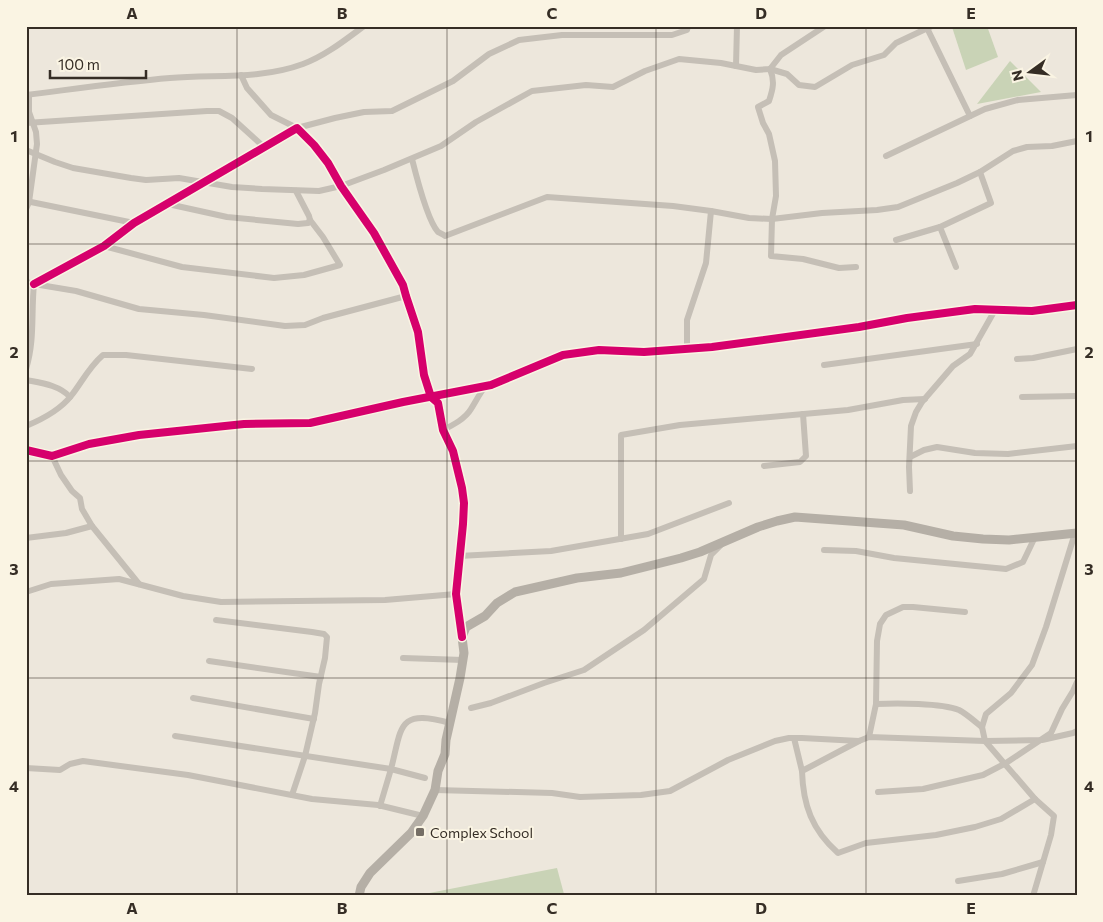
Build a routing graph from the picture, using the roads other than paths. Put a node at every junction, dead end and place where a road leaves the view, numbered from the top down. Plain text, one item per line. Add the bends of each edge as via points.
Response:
1 (364, 26) edge
2 (688, 26) edge
3 (737, 26) edge
4 (825, 26) edge
5 (930, 27) edge
6 (736, 66) junction
7 (770, 69) junction
8 (241, 75) junction
9 (28, 95) edge
10 (1077, 95) edge
11 (970, 116) junction
12 (30, 123) edge
13 (298, 128) junction
14 (1077, 141) edge
15 (264, 147) junction
16 (26, 150) edge
17 (35, 153) junction
18 (886, 156) dead end
19 (412, 159) junction
20 (980, 172) junction
21 (206, 183) junction
22 (341, 186) junction
23 (296, 191) junction
24 (27, 204) edge
25 (168, 204) junction
26 (710, 211) junction
27 (772, 219) junction
28 (310, 220) junction
29 (134, 224) junction
30 (940, 227) junction
31 (896, 240) dead end
32 (104, 246) junction
33 (856, 267) dead end
34 (956, 267) dead end
35 (26, 282) edge
36 (34, 284) junction
37 (406, 296) junction
38 (1077, 306) edge
39 (995, 310) junction
40 (30, 327) edge
41 (977, 344) junction
42 (1077, 348) edge
43 (687, 350) junction
44 (1017, 359) dead end
45 (824, 365) dead end
46 (26, 368) edge
47 (252, 369) dead end
48 (26, 380) edge
49 (486, 385) junction
50 (431, 396) junction
51 (1077, 396) edge
52 (70, 397) junction
53 (1022, 397) dead end
54 (925, 399) junction
55 (803, 414) junction
56 (26, 426) edge
57 (442, 430) junction
58 (1077, 446) edge
59 (26, 450) edge
60 (52, 456) junction
61 (910, 457) junction
62 (764, 466) dead end
63 (910, 491) dead end
64 (729, 503) dead end
65 (92, 526) junction
66 (1076, 533) edge
67 (1034, 537) junction
68 (26, 538) edge
69 (621, 539) junction
70 (726, 540) junction
71 (824, 550) dead end
72 (460, 556) junction
73 (140, 585) junction
74 (26, 592) edge
75 (456, 594) junction
76 (965, 612) dead end
77 (216, 620) dead end
78 (462, 637) junction
79 (403, 658) dead end
80 (463, 660) junction
81 (209, 661) dead end
82 (321, 677) junction
83 (1077, 682) edge
84 (194, 698) dead end
85 (876, 704) junction
86 (472, 708) dead end
87 (314, 719) junction
88 (450, 723) junction
89 (982, 727) junction
90 (1077, 731) edge
91 (175, 736) dead end
92 (869, 737) junction
93 (794, 738) junction
94 (1042, 740) junction
95 (859, 741) junction
96 (985, 741) junction
97 (305, 756) junction
98 (1006, 763) junction
99 (26, 768) edge
100 (391, 770) junction
101 (802, 771) junction
102 (425, 778) dead end
103 (435, 790) junction
104 (878, 792) dead end
105 (292, 795) junction
106 (1036, 799) junction
107 (380, 806) junction
108 (424, 816) junction
109 (1043, 862) junction
110 (958, 881) dead end
111 (359, 896) edge
112 (1033, 896) edge

1 - 8 street via 339,45 303,64
2 - 13 street via 687,30 672,35 562,35 519,40 488,54 453,81 392,111 354,114
3 - 6 street
4 - 7 street via 781,55
5 - 7 street via 896,42 884,55 852,65 815,87 799,85 787,74
5 - 11 street
6 - 7 street
6 - 19 street via 680,59 644,71 613,87 586,85 532,91 441,146
7 - 27 street via 774,79 773,90 769,101 758,107 775,161 776,196
8 - 9 street via 171,77
8 - 13 street via 247,88 271,115
9 - 12 street
10 - 11 street via 1018,100
11 - 18 street
12 - 15 street via 219,111 232,118
12 - 17 street via 36,132
13 - 15 street
13 - 22 street via 314,144
14 - 20 street via 1013,151
15 - 21 street
16 - 17 street
17 - 21 street via 86,170 146,180 179,178
17 - 24 street
19 - 22 street
19 - 26 street via 423,199 438,231 445,236 547,197
20 - 27 street via 898,206
20 - 30 street via 991,203
21 - 23 street
21 - 25 street
22 - 23 street via 319,191
22 - 37 street via 374,233
23 - 28 street
24 - 29 street
25 - 28 street via 227,217 298,224
25 - 29 street
26 - 27 street
26 - 43 street via 706,262 687,320
27 - 33 street via 771,256 804,259 839,268
28 - 32 street via 340,265 304,275 274,278 182,267
29 - 32 street
30 - 31 street
30 - 34 street
32 - 36 street
35 - 36 street
36 - 37 street via 76,291 140,309 285,326 305,325
36 - 40 street
37 - 50 street via 418,332 424,375
38 - 39 street via 1032,311
39 - 41 street
39 - 43 street via 952,311
40 - 46 street via 30,355
41 - 45 street
41 - 54 street
42 - 44 street
43 - 49 street via 599,350 563,355
47 - 52 street via 103,355
48 - 52 street via 49,385
49 - 50 street
49 - 57 street via 471,410
50 - 57 street via 438,403
50 - 60 street via 310,423 244,424 140,435 89,444
51 - 53 street
52 - 56 street via 45,418
54 - 55 street
54 - 61 street via 911,426
55 - 62 street via 806,456 800,462
55 - 69 street via 680,424 621,435
57 - 72 street via 454,451 462,488
58 - 61 street via 1008,454 936,447
59 - 60 street
60 - 65 street via 72,491 80,498
61 - 63 street
64 - 69 street via 648,534
65 - 68 street
65 - 73 street
66 - 67 main road
66 - 89 street via 1032,665 1011,693 986,714
67 - 70 main road via 983,539 904,525 795,517
67 - 71 street via 1023,562 1006,569
69 - 72 street via 551,551
70 - 78 main road via 681,558 621,573 577,578 515,592 466,627
70 - 86 street via 711,555 704,579 644,630 584,670
72 - 75 street
73 - 74 street via 119,579 51,584
73 - 75 street via 221,602 385,600
75 - 78 street
76 - 85 street via 904,607 886,615 880,624 877,641
77 - 82 street via 324,634 327,643
78 - 80 main road
79 - 80 street
80 - 88 main road
81 - 82 street
82 - 87 street
83 - 94 street via 1051,733
84 - 87 street
85 - 89 street via 946,707 960,711
85 - 92 street
87 - 97 street
88 - 100 street via 417,718 407,721 401,728
88 - 103 main road
89 - 96 street
90 - 94 street
91 - 97 street
92 - 95 street
92 - 96 street
93 - 95 street
93 - 101 street
93 - 103 street via 775,741 728,760 670,791 650,794 580,797 552,793
94 - 96 street
94 - 98 street
95 - 101 street
96 - 98 street
97 - 100 street
97 - 105 street
98 - 104 street via 983,775 923,789
98 - 106 street
99 - 105 street via 60,770 83,761 188,775
100 - 102 street
100 - 107 street
101 - 106 street via 811,819 838,853 866,843 975,827 1001,819
103 - 108 main road
105 - 107 street
106 - 109 street via 1054,816
107 - 108 street
108 - 111 main road via 370,873
109 - 110 street via 1002,874
109 - 112 street

